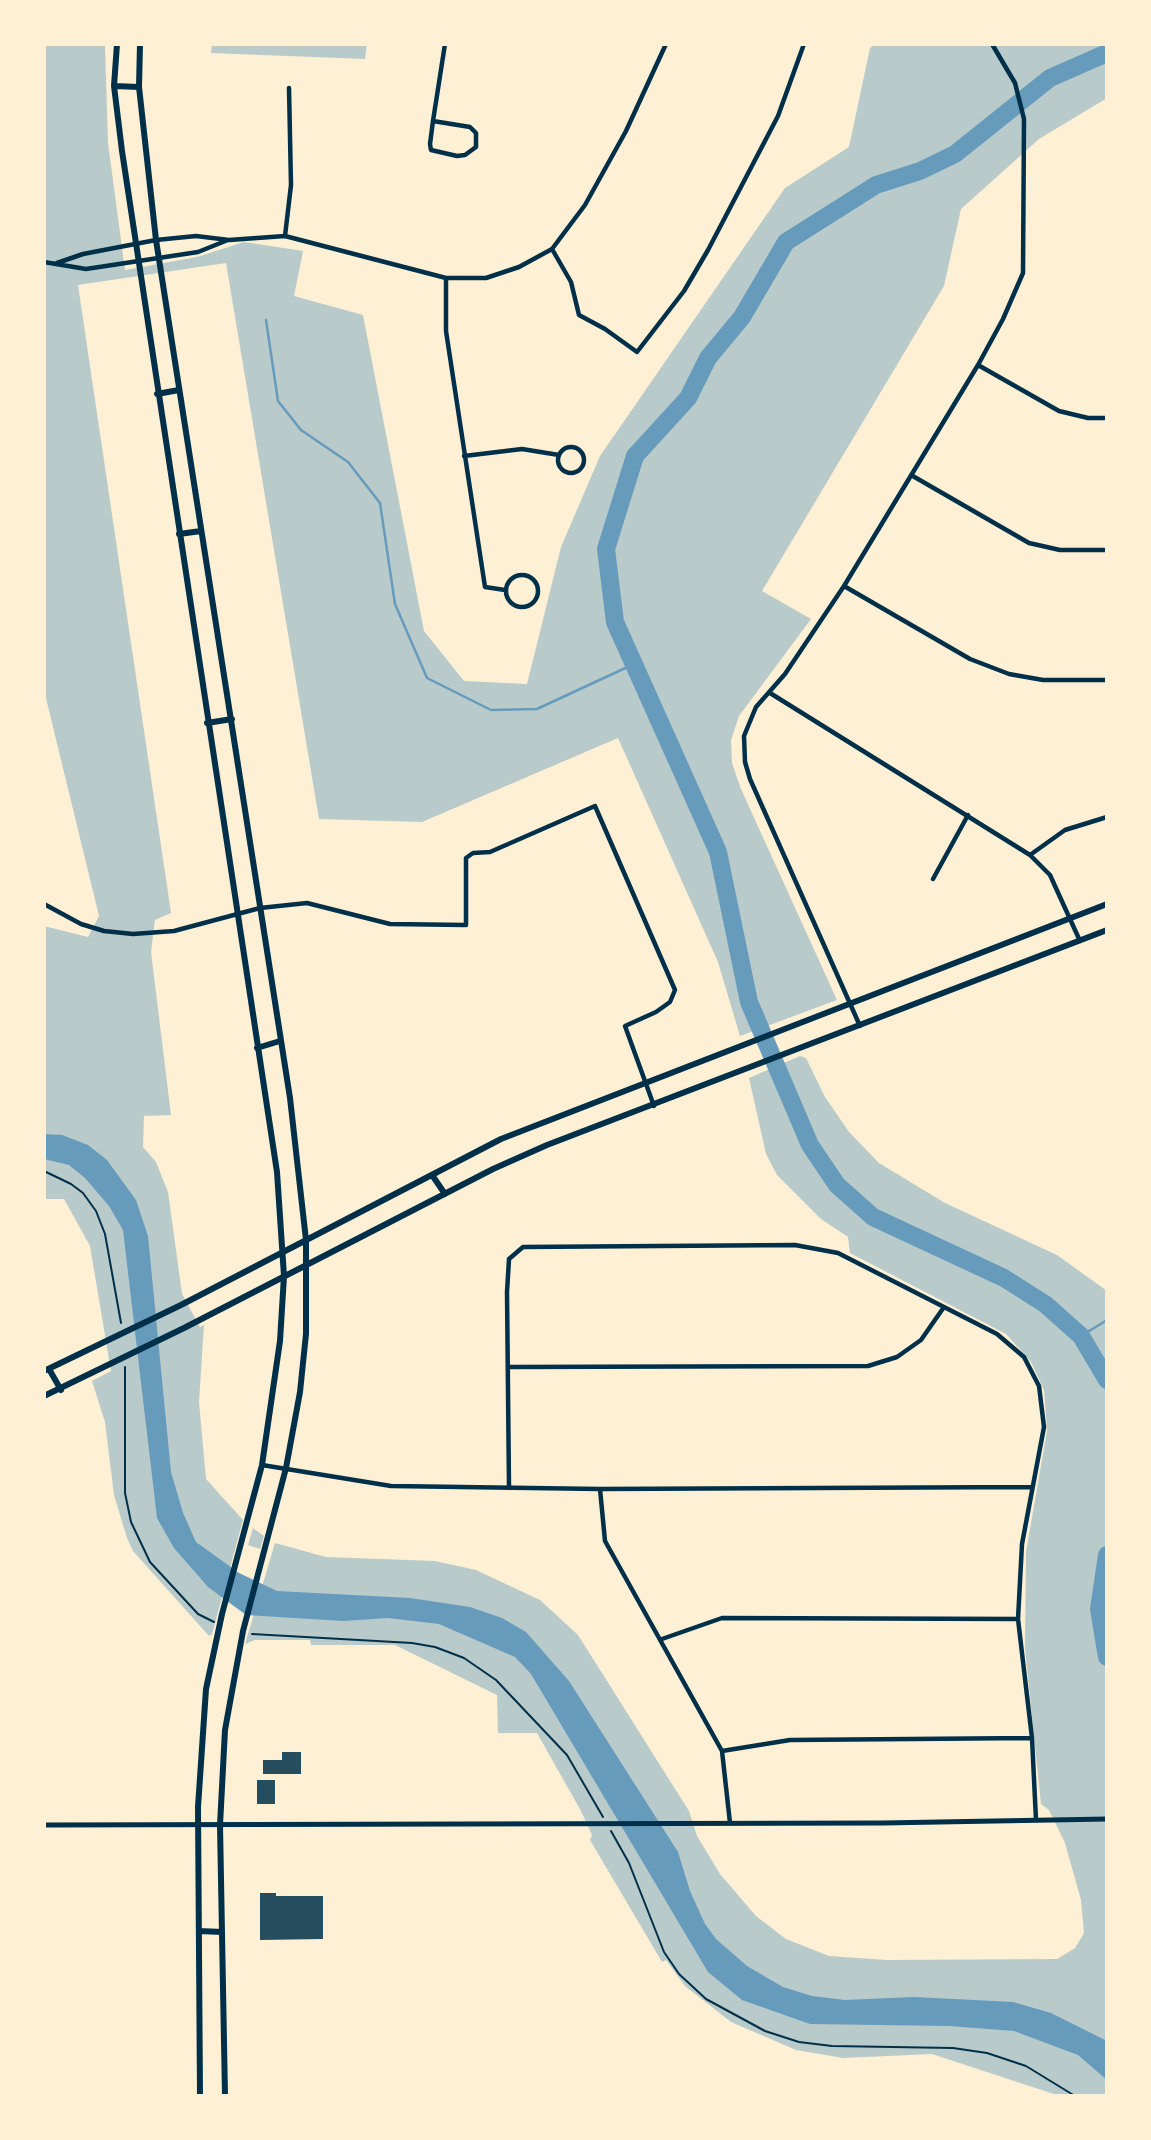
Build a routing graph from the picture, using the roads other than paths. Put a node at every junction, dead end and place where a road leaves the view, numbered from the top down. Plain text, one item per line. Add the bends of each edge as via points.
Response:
1 (117, 44) edge
2 (140, 44) edge
3 (445, 44) edge
4 (666, 44) edge
5 (804, 44) edge
6 (992, 44) edge
7 (114, 86) junction
8 (139, 87) junction
9 (289, 89) dead end
10 (433, 121) junction
11 (285, 236) junction
12 (156, 240) junction
13 (229, 240) junction
14 (135, 244) junction
15 (552, 249) junction
16 (159, 256) junction
17 (137, 260) junction
18 (44, 262) edge
19 (57, 263) junction
20 (446, 278) junction
21 (978, 365) junction
22 (179, 390) junction
23 (157, 394) junction
24 (1107, 418) edge
25 (559, 455) junction
26 (464, 456) junction
27 (911, 475) junction
28 (201, 531) junction
29 (179, 534) junction
30 (1107, 550) edge
31 (844, 586) junction
32 (505, 590) junction
33 (1107, 680) edge
34 (770, 693) junction
35 (232, 719) junction
36 (208, 723) junction
37 (968, 815) junction
38 (1107, 817) edge
39 (1030, 855) junction
40 (933, 879) dead end
41 (44, 904) edge
42 (1107, 904) edge
43 (260, 908) junction
44 (236, 914) junction
45 (1069, 919) junction
46 (1107, 930) edge
47 (1080, 941) junction
48 (851, 1003) junction
49 (861, 1027) junction
50 (280, 1041) junction
51 (257, 1048) junction
52 (646, 1083) junction
53 (654, 1105) junction
54 (432, 1175) junction
55 (445, 1194) junction
56 (306, 1240) junction
57 (283, 1252) junction
58 (306, 1265) junction
59 (285, 1276) junction
60 (944, 1307) junction
61 (510, 1367) junction
62 (46, 1370) edge
63 (61, 1390) junction
64 (44, 1396) edge
65 (262, 1465) junction
66 (286, 1468) junction
67 (1031, 1487) junction
68 (509, 1489) junction
69 (600, 1489) junction
70 (1018, 1619) junction
71 (662, 1639) junction
72 (1032, 1738) junction
73 (722, 1751) junction
74 (1107, 1819) edge
75 (1036, 1821) junction
76 (730, 1822) junction
77 (44, 1825) edge
78 (198, 1825) junction
79 (220, 1825) junction
80 (199, 1931) junction
81 (222, 1932) junction
82 (200, 2096) edge
83 (225, 2096) edge

1 - 7 main road
2 - 8 main road
3 - 10 street
4 - 15 street via 591,194
5 - 15 street via 778,116 708,250 684,291 637,352 579,315 570,282
6 - 21 street via 1006,65 1021,105 1025,136 1023,273
7 - 8 main road
7 - 14 main road
8 - 12 main road
9 - 11 street via 291,185
10 - 10 street via 430,144 436,153 465,155 475,146 470,127
11 - 13 street
11 - 20 street
12 - 13 street via 196,236
12 - 14 street
12 - 16 main road
13 - 16 street via 198,252
14 - 17 main road
14 - 19 street
15 - 20 street via 486,278
16 - 17 street
16 - 22 main road
17 - 19 street via 86,269
17 - 23 main road
18 - 19 street
20 - 26 street via 446,331
21 - 24 street via 1059,411
21 - 27 street
22 - 23 main road
22 - 28 main road
23 - 29 main road
25 - 25 street via 559,466 567,473 578,472 584,463 582,452 572,447
25 - 26 street via 522,449
26 - 32 street via 485,587
27 - 30 street via 1029,542 1060,550
27 - 31 street
28 - 29 main road
28 - 35 main road
29 - 36 main road
31 - 33 street via 970,659 1009,674 1043,680
31 - 34 street
32 - 32 street via 510,580 525,575 537,585 537,596 527,607 516,607
34 - 37 street
34 - 48 street via 756,707 746,728 745,762
35 - 36 main road
35 - 43 main road
36 - 44 main road
37 - 39 street
37 - 40 street
38 - 39 street via 1065,830
39 - 45 street via 1049,875
41 - 44 street via 81,924 133,934 174,931
42 - 45 main road
43 - 44 street
43 - 50 main road
43 - 52 street via 307,903 390,924 466,925 466,858 595,806 675,990 670,1002 656,1013 625,1026
44 - 51 main road
45 - 47 street
45 - 48 main road
46 - 47 main road
47 - 49 main road
48 - 49 street
48 - 52 main road
49 - 53 main road
50 - 51 main road
50 - 56 main road
51 - 57 main road via 277,1172
52 - 53 street
52 - 54 main road via 538,1123
53 - 55 main road via 547,1145
54 - 55 main road
54 - 56 main road
55 - 58 main road
56 - 57 main road
56 - 58 main road
57 - 59 main road
57 - 62 main road
58 - 59 main road
58 - 66 main road via 301,1387
59 - 63 main road
59 - 65 main road
60 - 61 street via 921,1340 897,1357 868,1366
60 - 61 street via 838,1253 795,1245 523,1247 509,1259
60 - 67 street via 997,1334 1024,1357 1038,1386 1044,1427
61 - 68 street
62 - 63 main road
63 - 64 main road
65 - 66 street
65 - 78 main road via 206,1689
66 - 68 street via 391,1486
66 - 79 main road via 246,1621 225,1730
67 - 69 street
67 - 70 street
68 - 69 street
69 - 71 street via 605,1541
70 - 71 street via 722,1618
70 - 72 street
71 - 73 street
72 - 73 street via 790,1740
72 - 75 street
73 - 76 street
74 - 75 street
75 - 76 street
76 - 79 street
77 - 78 street
78 - 79 street
78 - 80 main road
79 - 81 main road
80 - 81 main road
80 - 82 main road
81 - 83 main road

